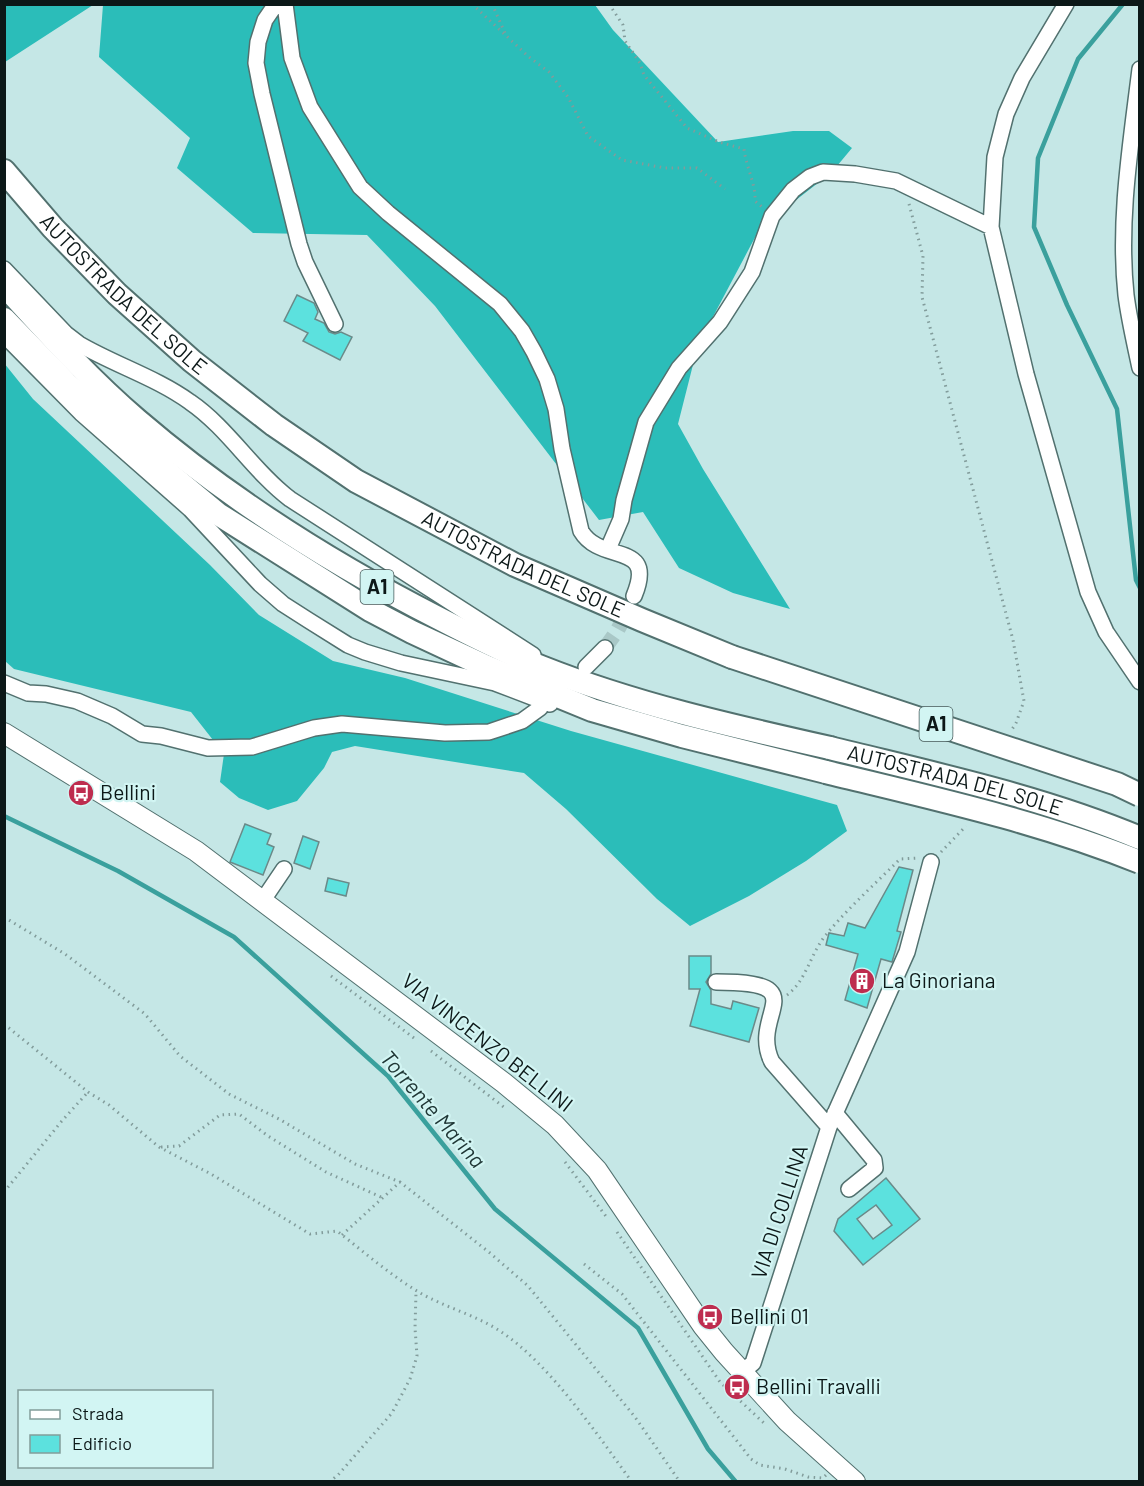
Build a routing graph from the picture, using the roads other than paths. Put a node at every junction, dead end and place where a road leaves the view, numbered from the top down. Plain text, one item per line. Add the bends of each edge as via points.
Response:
1 (276, 4) edge
2 (285, 4) edge
3 (1066, 4) edge
4 (1140, 69) edge
5 (4, 171) edge
6 (1133, 182) edge
7 (991, 227) junction
8 (4, 269) edge
9 (4, 285) edge
10 (4, 319) edge
11 (335, 324) dead end
12 (4, 335) edge
13 (1140, 368) edge
14 (608, 549) junction
15 (634, 596) tunnel mouth
16 (605, 648) tunnel mouth
17 (577, 672) junction
18 (1140, 682) edge
19 (4, 683) edge
20 (540, 708) dead end
21 (4, 733) edge
22 (682, 736) junction
23 (1140, 795) edge
24 (1140, 838) edge
25 (931, 862) road end
26 (1140, 862) edge
27 (284, 868) dead end
28 (263, 900) junction
29 (716, 982) dead end
30 (832, 1120) junction
31 (849, 1189) dead end
32 (741, 1373) junction
33 (855, 1482) edge

1 - 11 street via 265,20 256,63 299,244
2 - 14 street via 292,58 310,107 360,187 500,304 522,331 547,379 556,409 581,531 595,546
3 - 7 street via 1022,78 1006,114 995,157
4 - 6 street
5 - 23 highway, AUTOSTRADA DEL SOLE / A1, bridge via 109,286 192,361 274,425 356,481 515,565 732,657 1117,784
6 - 13 street via 1125,204 1124,253 1126,295
7 - 14 street via 896,181 823,172 793,190 772,216 752,272 720,322 680,368 646,422 621,519
7 - 18 street via 1026,374 1088,592 1106,632
8 - 17 street via 79,344 191,402 290,499
9 - 17 highway, AUTOSTRADA DEL SOLE / A1 via 81,368 137,420 240,501 379,588 499,649
10 - 22 highway, AUTOSTRADA DEL SOLE / A1 via 126,438 218,514 299,567 370,610 487,667 592,710
12 - 22 street via 81,413 190,509 260,584 283,604 348,645 401,663 495,683 624,730
14 - 15 street via 634,560 640,567
16 - 17 street
17 - 24 highway, AUTOSTRADA DEL SOLE / A1, bridge via 608,691 691,716 1015,794 1098,820
19 - 20 street via 28,693 77,701 142,734 208,748 252,747 314,728 342,724 445,733 489,732 522,722
21 - 28 main road, VIA VINCENZO BELLINI via 196,851
22 - 26 highway, AUTOSTRADA DEL SOLE / A1, bridge via 1007,816
25 - 30 street, VIA DI COLLINA via 907,952
27 - 28 street
28 - 32 main road, VIA VINCENZO BELLINI via 555,1125 597,1170
29 - 30 street, VIA DI COLLINA via 745,982 772,992 775,1001 766,1051 772,1062
30 - 31 street via 874,1160 875,1168
30 - 32 street, VIA DI COLLINA via 753,1363
32 - 33 main road, VIA VINCENZO BELLINI

